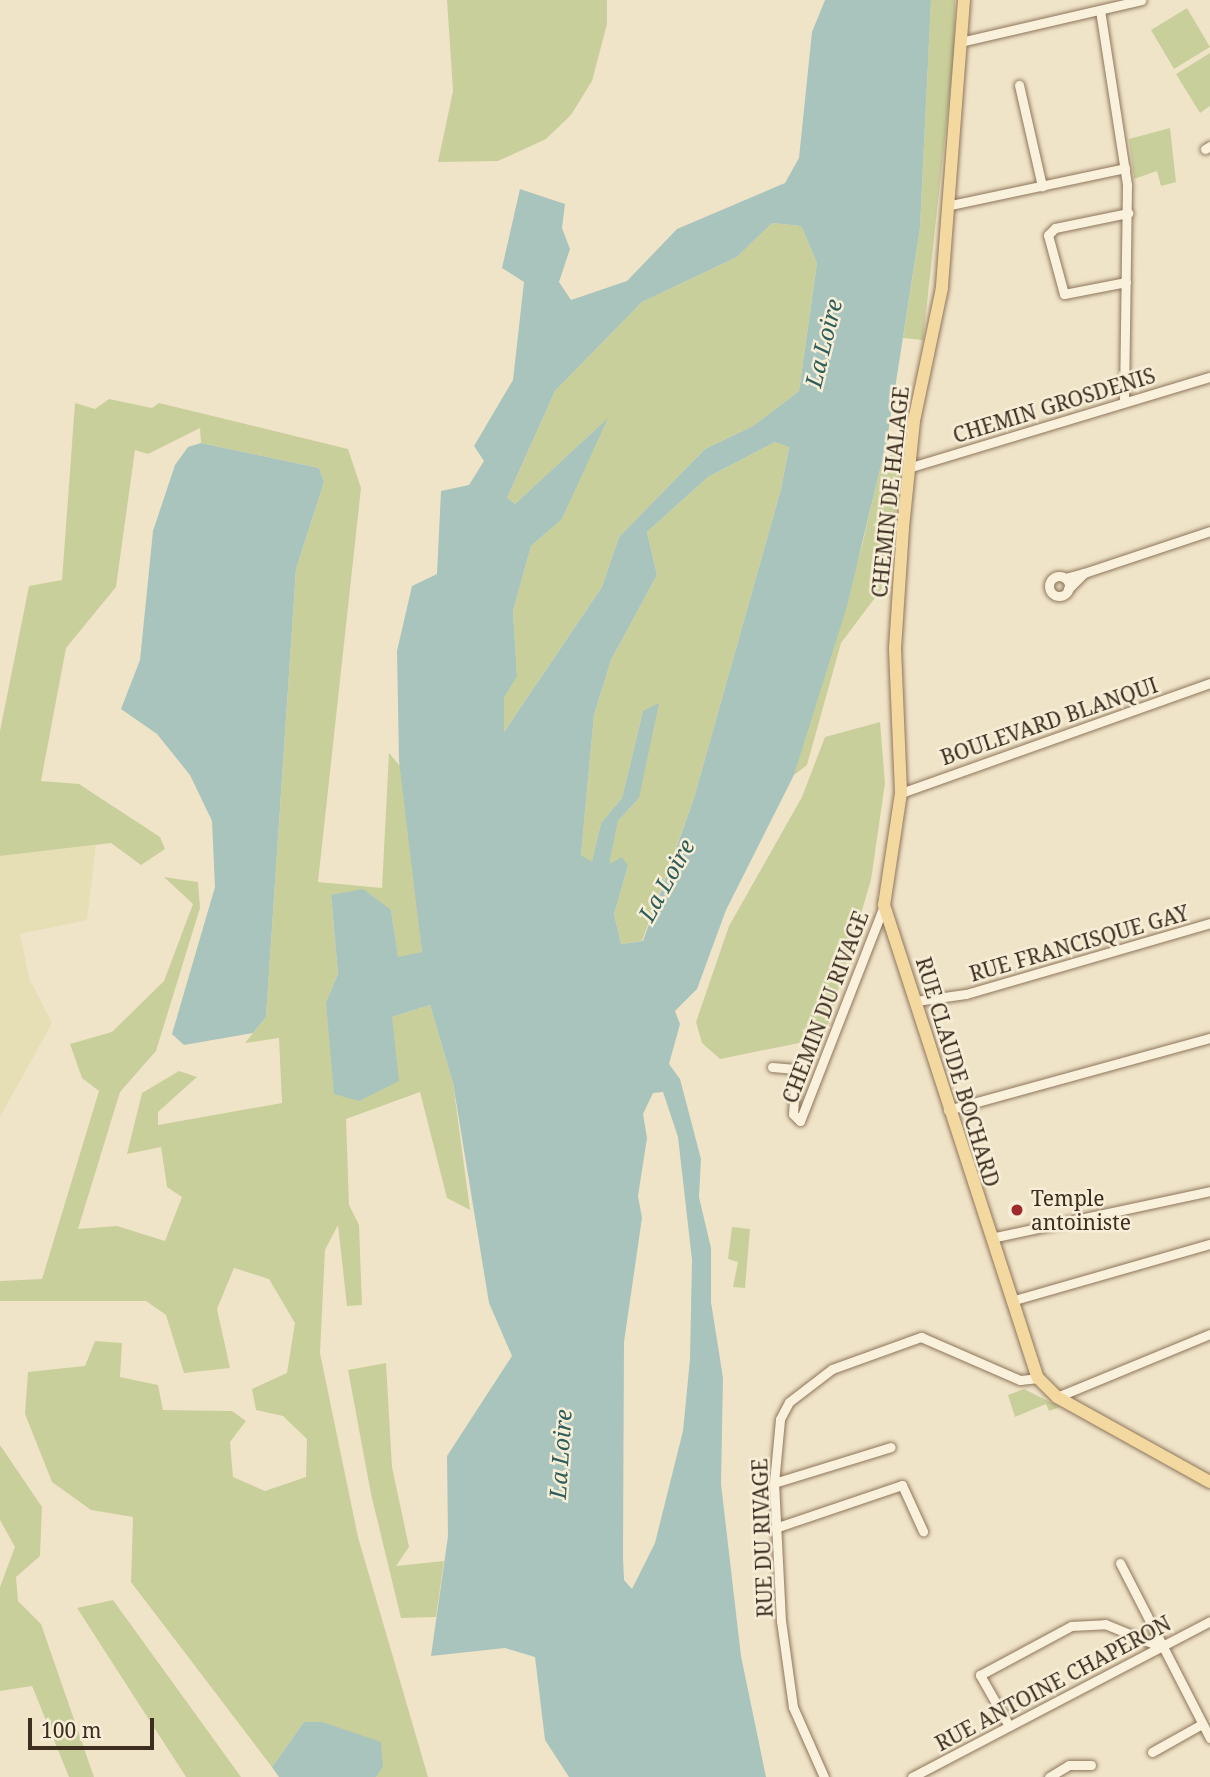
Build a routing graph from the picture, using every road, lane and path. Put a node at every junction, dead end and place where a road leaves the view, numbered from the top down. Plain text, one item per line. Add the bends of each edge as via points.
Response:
1 (964, 0) edge
2 (1141, 0) edge
3 (1100, 10) junction
4 (964, 41) junction
5 (1019, 85) dead end
6 (1125, 169) junction
7 (1042, 186) junction
8 (951, 205) junction
9 (1128, 213) junction
10 (1126, 282) junction
11 (1210, 377) edge
12 (1124, 399) junction
13 (908, 468) junction
14 (1210, 531) edge
15 (1084, 573) junction
16 (1065, 578) junction
17 (1068, 589) junction
18 (1210, 683) edge
19 (901, 793) junction
20 (884, 905) junction
21 (1210, 923) edge
22 (916, 1001) junction
23 (1210, 1038) edge
24 (772, 1067) dead end
25 (948, 1110) junction
26 (1210, 1191) edge
27 (990, 1238) junction
28 (1210, 1244) edge
29 (1012, 1301) junction
30 (1210, 1334) edge
31 (1038, 1378) junction
32 (1058, 1397) junction
33 (891, 1447) dead end
34 (1210, 1482) edge
35 (775, 1483) junction
36 (775, 1528) junction
37 (923, 1531) dead end
38 (1120, 1563) dead end
39 (1210, 1621) edge
40 (1158, 1646) junction
41 (1202, 1724) junction
42 (1009, 1726) junction
43 (1210, 1738) edge
44 (1152, 1752) dead end
45 (1091, 1765) dead end
46 (824, 1777) edge
47 (912, 1777) edge
48 (1049, 1777) edge

1 - 4 main road, CHEMIN DE HALAGE
2 - 3 street
3 - 4 street
3 - 6 street
4 - 8 main road, CHEMIN DE HALAGE
5 - 7 street
6 - 7 street
6 - 9 street
7 - 8 street
8 - 13 main road, CHEMIN DE HALAGE
9 - 10 street
9 - 10 street via 1055,228 1048,235 1064,294
10 - 12 street
11 - 12 street, CHEMIN GROSDENIS
12 - 13 street, CHEMIN GROSDENIS
13 - 19 main road, CHEMIN DE HALAGE via 895,649
14 - 15 street
15 - 16 street
15 - 17 street
16 - 17 street
16 - 17 street via 1053,578 1050,591 1061,596
18 - 19 street, BOULEVARD BLANQUI
19 - 20 main road, CHEMIN DE HALAGE
20 - 22 main road, RUE CLAUDE BOCHARD
20 - 24 street, CHEMIN DU RIVAGE via 800,1121 793,1114 796,1069
21 - 22 street, RUE FRANCISQUE GAY via 967,993
22 - 25 main road, RUE CLAUDE BOCHARD
23 - 25 street
25 - 27 main road, RUE CLAUDE BOCHARD
26 - 27 street
27 - 29 main road, RUE CLAUDE BOCHARD
28 - 29 street
29 - 31 main road, RUE CLAUDE BOCHARD
30 - 32 street
31 - 32 main road, RUE CLAUDE BOCHARD
31 - 35 street, RUE DU RIVAGE via 1020,1380 921,1337 832,1368 802,1387 780,1419
32 - 34 main road, RUE CLAUDE BOCHARD
33 - 35 street
35 - 36 street, RUE DU RIVAGE
36 - 37 street via 902,1485
36 - 46 street, RUE DU RIVAGE via 790,1691
38 - 40 street
39 - 40 street, RUE ANTOINE CHAPERON
40 - 41 street
40 - 42 street, RUE ANTOINE CHAPERON
40 - 42 street via 1105,1624 1072,1626 980,1675
41 - 43 street
41 - 44 street
42 - 47 street, RUE ANTOINE CHAPERON
45 - 48 street via 1069,1765

